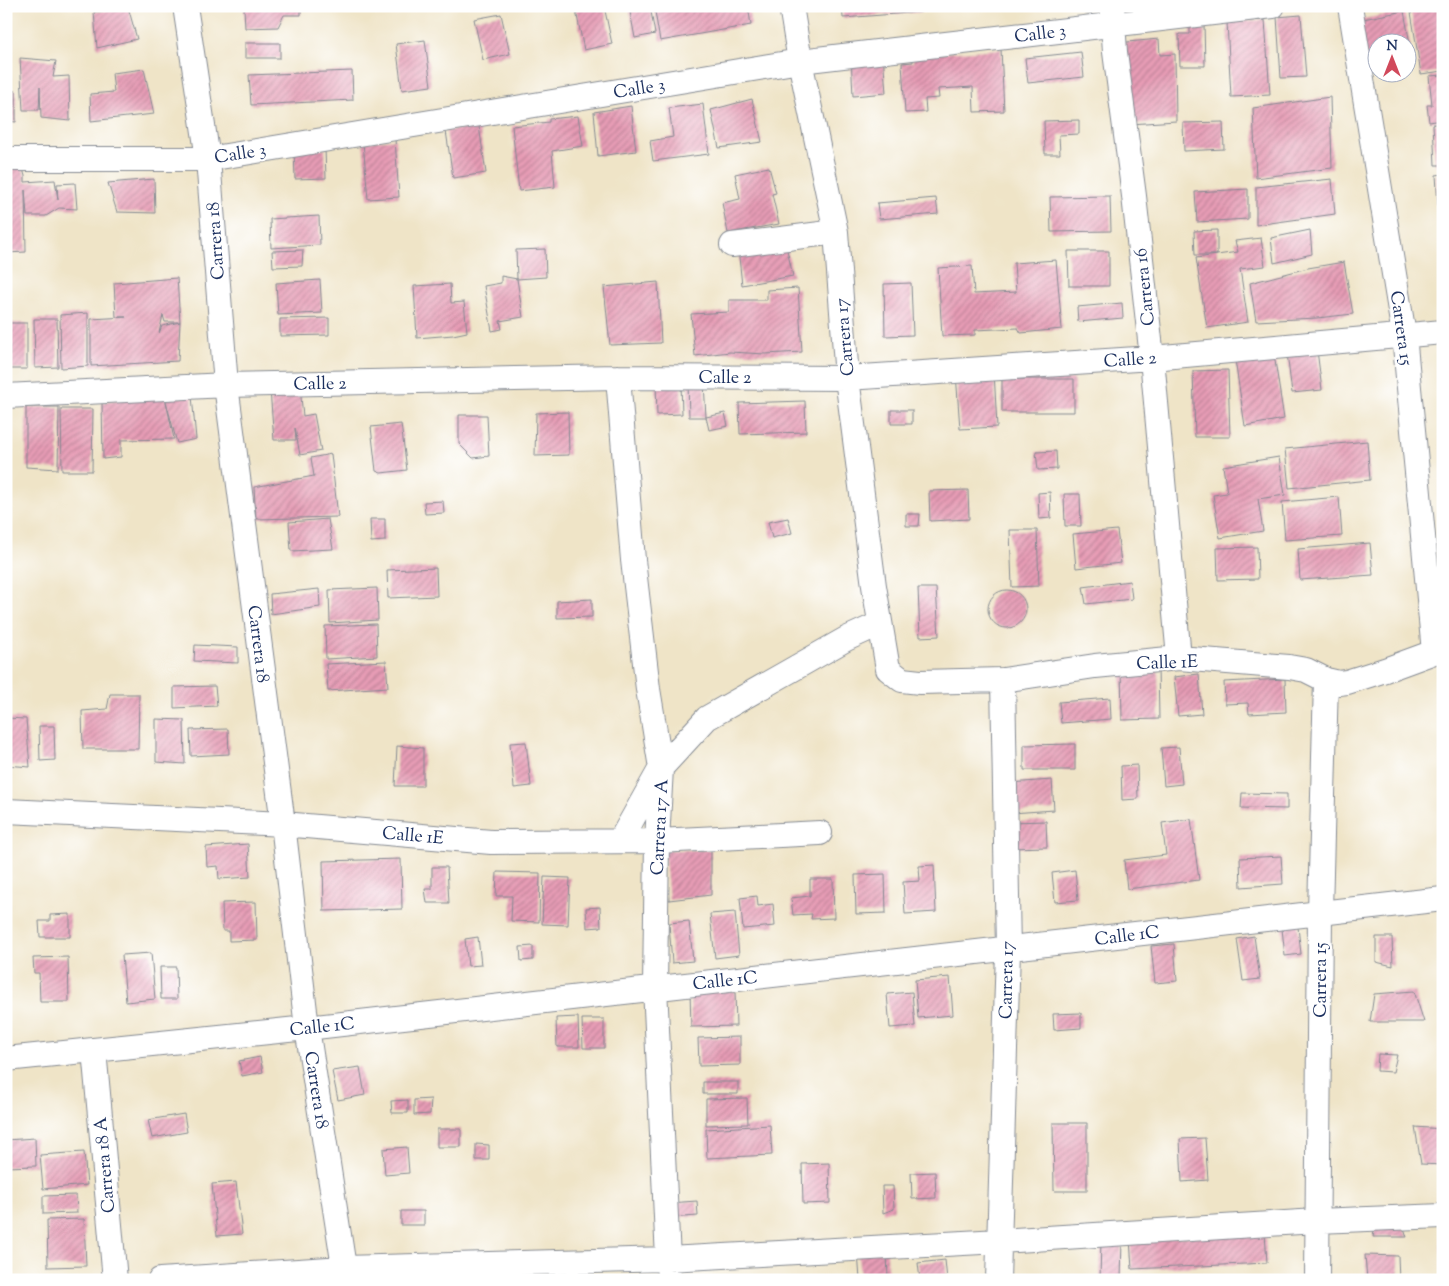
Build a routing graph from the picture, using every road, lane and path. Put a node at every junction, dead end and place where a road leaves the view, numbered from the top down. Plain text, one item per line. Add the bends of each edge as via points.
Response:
1 (185, 6) edge
2 (791, 6) edge
3 (1272, 6) edge
4 (1350, 6) edge
5 (1113, 15) edge
6 (800, 61) junction
7 (6, 159) edge
8 (208, 159) junction
9 (836, 232) junction
10 (732, 245) dead end
11 (1443, 332) edge
12 (1404, 335) junction
13 (1152, 358) junction
14 (618, 377) junction
15 (847, 378) junction
16 (226, 384) junction
17 (6, 396) edge
18 (880, 624) junction
19 (1438, 651) edge
20 (1179, 658) junction
21 (888, 669) joint
22 (1003, 680) junction
23 (1326, 680) junction
24 (661, 768) junction
25 (6, 811) edge
26 (283, 824) junction
27 (820, 833) dead end
28 (620, 841) junction
29 (657, 841) junction
30 (1443, 899) edge
31 (1320, 912) junction
32 (1008, 950) junction
33 (655, 987) junction
34 (307, 1028) junction
35 (94, 1050) junction
36 (6, 1059) edge
37 (1443, 1216) edge
38 (1318, 1221) junction
39 (1000, 1241) junction
40 (668, 1269) edge
41 (345, 1274) edge
42 (115, 1280) edge
43 (160, 1280) edge
44 (998, 1280) edge
45 (1316, 1280) edge

1 - 8 street, Carrera 18
2 - 6 street, Carrera 17
3 - 5 street, Calle 3
4 - 12 street, Carrera 15
5 - 6 street, Calle 3
5 - 13 street, Carrera 16
6 - 8 street, Calle 3
6 - 9 street, Carrera 17
7 - 8 street, Calle 3
8 - 16 street, Carrera 18
9 - 10 street
9 - 15 street, Carrera 17
11 - 12 street, Calle 2
12 - 13 street, Calle 2
12 - 19 street, Carrera 15
13 - 15 street, Calle 2
13 - 20 street, Carrera 16
14 - 15 street, Calle 2
14 - 16 street, Calle 2
14 - 24 street, Carrera 17 A via 633,560
15 - 18 street, Carrera 17
16 - 17 street, Calle 2
16 - 26 street, Carrera 18
18 - 21 street, Carrera 17
18 - 24 street via 846,639 707,718
19 - 23 street, Calle 1E via 1357,680 1339,683
20 - 22 street, Calle 1E
20 - 23 street, Calle 1E via 1289,667 1306,670
21 - 22 street, Calle 1E via 902,680 920,682
22 - 32 street, Carrera 17
23 - 31 street, Carrera 15
24 - 28 street
24 - 29 street, Carrera 17 A
25 - 26 street, Calle 1E
26 - 28 street, Calle 1E via 491,842
26 - 34 street, Carrera 18
27 - 29 street, Calle 1E
28 - 29 street, Calle 1E
29 - 33 street, Carrera 17 A
30 - 31 street, Calle 1C
31 - 32 street, Calle 1C
31 - 38 street, Carrera 15
32 - 33 street, Calle 1C
32 - 39 street, Carrera 17
33 - 34 street, Calle 1C
33 - 40 street, Carrera 17 A
34 - 35 street, Calle 1C
34 - 41 street, Carrera 18
35 - 36 street, Calle 1C
35 - 42 street, Carrera 18 A
37 - 38 street
38 - 39 street
38 - 45 street, Carrera 15
39 - 40 street
39 - 44 street, Carrera 17
40 - 41 street
41 - 43 street

